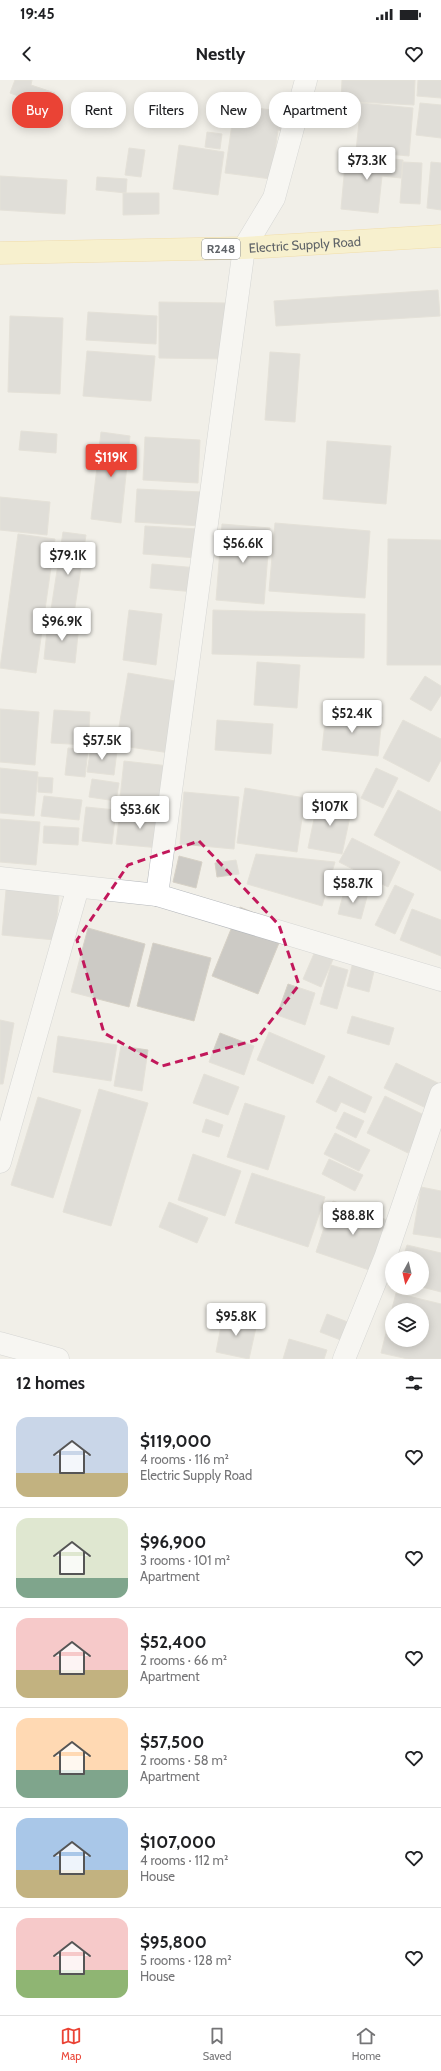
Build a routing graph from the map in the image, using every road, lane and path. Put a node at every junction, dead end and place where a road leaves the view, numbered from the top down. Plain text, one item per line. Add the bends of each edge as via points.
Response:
1 (306, 80) edge
2 (441, 236) edge
3 (244, 248) junction
4 (0, 253) edge
5 (0, 878) edge
6 (78, 887) junction
7 (157, 895) junction
8 (441, 980) edge
9 (441, 1094) edge
10 (0, 1162) edge
11 (0, 1343) edge
12 (58, 1359) edge
13 (344, 1359) edge

1 - 3 street via 274,198
2 - 3 main road, Electric Supply Road / R248
3 - 4 main road, Electric Supply Road / R248
3 - 7 street
5 - 6 street
6 - 7 street
6 - 10 street
7 - 8 street
9 - 13 street via 385,1258
11 - 12 street

